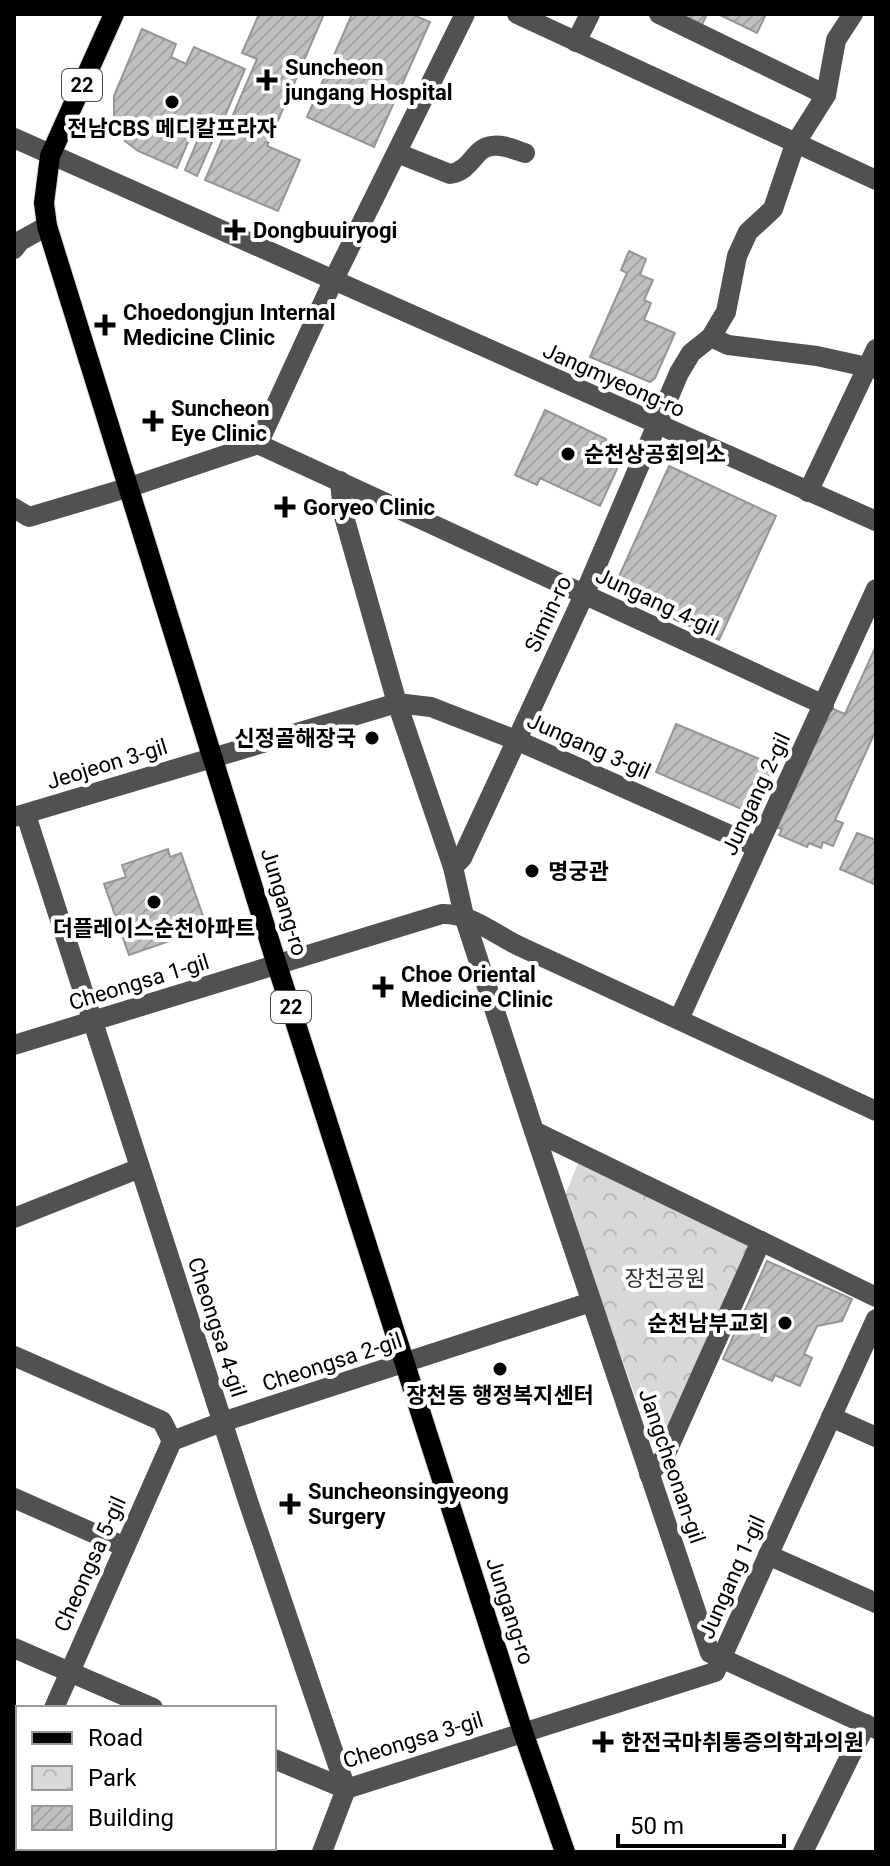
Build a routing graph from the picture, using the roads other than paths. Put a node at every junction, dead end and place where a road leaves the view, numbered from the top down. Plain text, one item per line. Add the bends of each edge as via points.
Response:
1 (465, 14) edge
2 (517, 14) edge
3 (590, 14) edge
4 (659, 14) edge
5 (853, 14) edge
6 (107, 16) edge
7 (576, 42) junction
8 (826, 95) junction
9 (14, 138) edge
10 (795, 144) junction
11 (397, 153) junction
12 (525, 153) dead end
13 (50, 156) junction
14 (876, 180) edge
15 (47, 226) junction
16 (14, 249) edge
17 (334, 279) junction
18 (711, 337) junction
19 (873, 361) edge
20 (657, 425) junction
21 (258, 444) junction
22 (340, 481) junction
23 (130, 487) junction
24 (808, 492) junction
25 (14, 508) edge
26 (876, 521) edge
27 (876, 589) edge
28 (584, 595) junction
29 (397, 703) junction
30 (824, 705) junction
31 (516, 740) junction
32 (214, 756) junction
33 (20, 816) edge
34 (757, 847) junction
35 (453, 867) junction
36 (464, 916) junction
37 (277, 965) junction
38 (679, 1019) junction
39 (93, 1021) junction
40 (14, 1045) edge
41 (876, 1111) edge
42 (534, 1131) junction
43 (140, 1168) junction
44 (14, 1218) edge
45 (761, 1241) junction
46 (876, 1297) edge
47 (591, 1302) junction
48 (876, 1319) edge
49 (14, 1356) edge
50 (407, 1364) junction
51 (831, 1417) junction
52 (222, 1422) junction
53 (876, 1437) edge
54 (172, 1441) junction
55 (649, 1474) junction
56 (14, 1498) edge
57 (125, 1547) junction
58 (768, 1555) junction
59 (876, 1603) edge
60 (14, 1648) edge
61 (721, 1659) junction
62 (69, 1672) junction
63 (55, 1706) edge
64 (148, 1706) edge
65 (871, 1727) edge
66 (523, 1732) junction
67 (276, 1760) edge
68 (346, 1789) junction
69 (322, 1852) edge
70 (565, 1852) edge
71 (803, 1852) edge

1 - 11 street
2 - 7 street
3 - 7 street
4 - 8 street
5 - 8 street, Simin-ro via 836,40
6 - 13 main road, Jungang-ro / 22
7 - 10 street
8 - 10 street, Simin-ro
9 - 13 street, Jangmyeong-ro
10 - 14 street
10 - 18 street, Simin-ro via 773,209 748,232 737,256 726,312
11 - 12 street via 450,174 466,169 488,146
11 - 17 street
13 - 15 main road, Jungang-ro / 22
13 - 17 street, Jangmyeong-ro
15 - 16 street
15 - 23 main road, Jungang-ro / 22
17 - 20 street, Jangmyeong-ro
17 - 21 street
18 - 19 street via 728,345
18 - 20 street, Simin-ro via 691,353
19 - 24 street
20 - 24 street, Jangmyeong-ro
20 - 28 street, Simin-ro
21 - 22 street, Jungang 4-gil
21 - 23 street
22 - 28 street, Jungang 4-gil
22 - 29 street via 343,513
23 - 25 street via 29,517
23 - 32 main road, Jungang-ro / 22
24 - 26 street, Jangmyeong-ro
27 - 30 street, Jungang 2-gil
28 - 30 street, Jungang 4-gil
28 - 31 street, Simin-ro
29 - 31 street, Jungang 3-gil via 431,707
29 - 32 street, Jungang 3-gil
29 - 35 street
30 - 34 street, Jungang 2-gil
31 - 34 street, Jungang 3-gil
31 - 35 street, Simin-ro via 462,858
32 - 33 street, Jeojeon 3-gil
32 - 37 main road, Jungang-ro / 22
33 - 39 street, Cheongsa 4-gil
34 - 38 street, Jungang 2-gil
35 - 36 street
36 - 37 street via 442,914
36 - 38 street
36 - 42 street, Jangcheonan-gil
37 - 39 street, Cheongsa 1-gil
37 - 50 main road, Jungang-ro / 22
38 - 41 street
39 - 40 street, Cheongsa 1-gil
39 - 43 street, Cheongsa 4-gil
42 - 45 street
42 - 47 street, Jangcheonan-gil
43 - 44 street
43 - 52 street, Cheongsa 4-gil
45 - 46 street
45 - 55 street via 664,1458
47 - 50 street, Cheongsa 2-gil
47 - 55 street, Jangcheonan-gil
48 - 51 street, Jungang 1-gil
49 - 54 street via 162,1421
50 - 52 street, Cheongsa 2-gil
50 - 66 main road, Jungang-ro / 22
51 - 53 street
51 - 58 street, Jungang 1-gil
52 - 54 street, Cheongsa 2-gil
52 - 68 street, Cheongsa 4-gil
54 - 57 street, Cheongsa 5-gil
55 - 61 street, Jangcheonan-gil via 710,1653
56 - 57 street
57 - 62 street, Cheongsa 5-gil
58 - 59 street
58 - 61 street, Jungang 1-gil
60 - 62 street
61 - 65 street
61 - 66 street, Jungang 1-gil via 715,1672
62 - 63 street, Cheongsa 5-gil
62 - 64 street
65 - 71 street
66 - 68 street, Cheongsa 3-gil
66 - 70 main road, Jungang-ro / 22
67 - 68 street, Cheongsa 3-gil
68 - 69 street

